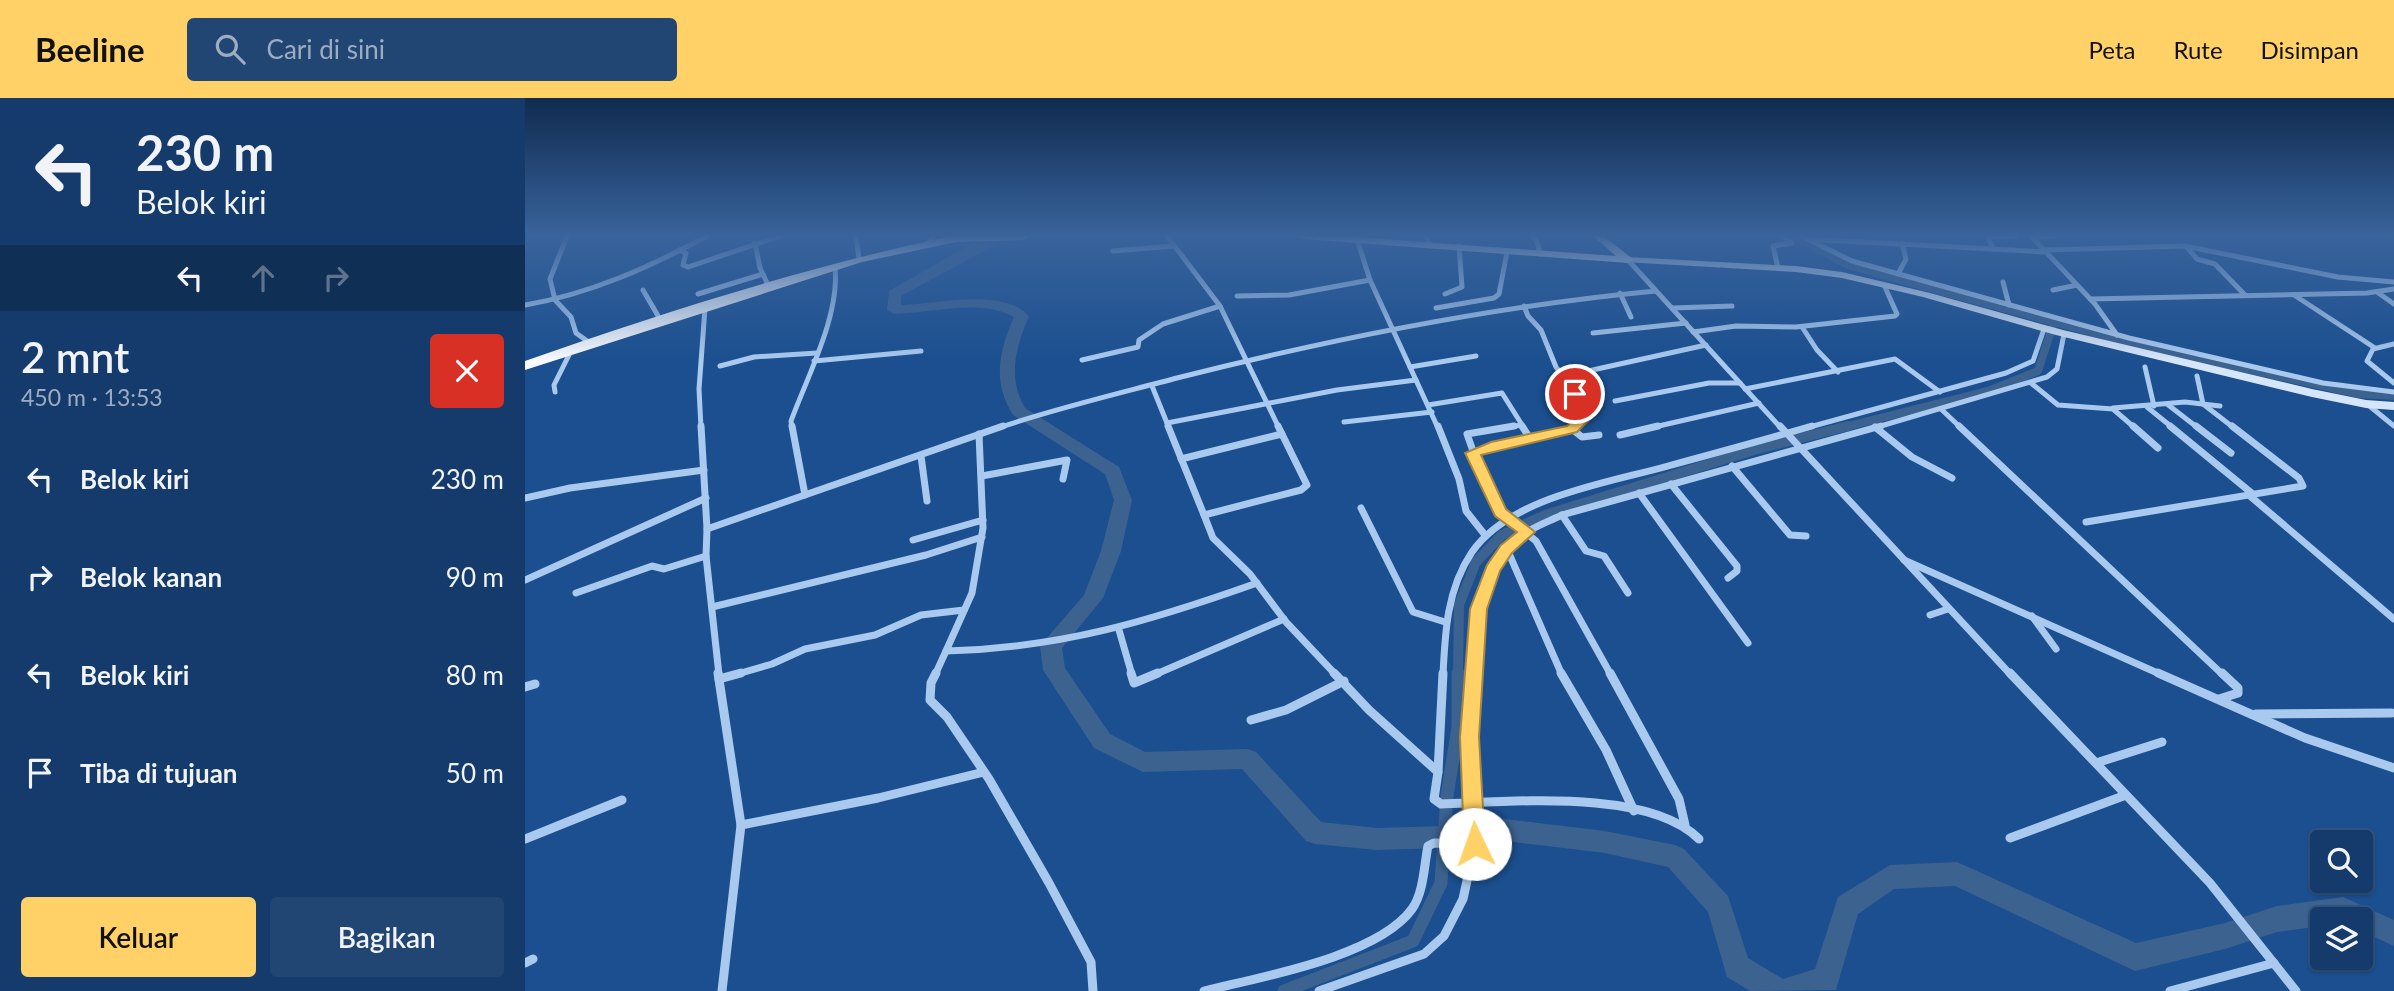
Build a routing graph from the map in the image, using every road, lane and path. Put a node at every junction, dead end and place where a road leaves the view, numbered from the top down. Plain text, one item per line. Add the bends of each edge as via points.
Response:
1 (551, 278) edge
2 (619, 278) edge
3 (751, 278) edge
4 (765, 278) edge
5 (800, 278) edge
6 (836, 278) edge
7 (1198, 278) edge
8 (1461, 278) edge
9 (1502, 278) edge
10 (1644, 278) edge
11 (1853, 278) edge
12 (1911, 278) edge
13 (2070, 278) edge
14 (2228, 278) edge
15 (2346, 278) edge
16 (1370, 280) joint
17 (2003, 282) dead end
18 (2394, 282) edge
19 (1884, 285) junction
20 (2077, 285) junction
21 (769, 287) junction
22 (643, 290) dead end
23 (2053, 290) dead end
24 (2394, 290) edge
25 (1656, 291) junction
26 (2377, 292) junction
27 (1620, 293) junction
28 (698, 294) dead end
29 (1445, 294) dead end
30 (2245, 295) junction
31 (2294, 295) junction
32 (1237, 296) dead end
33 (2090, 299) junction
34 (555, 300) junction
35 (2394, 304) edge
36 (525, 305) edge
37 (2009, 305) junction
38 (1220, 306) junction
39 (1524, 306) junction
40 (1732, 306) dead end
41 (705, 308) junction
42 (1436, 308) dead end
43 (1672, 308) junction
44 (1632, 317) dead end
45 (661, 321) junction
46 (1686, 323) junction
47 (1392, 327) junction
48 (1802, 327) junction
49 (2045, 329) junction
50 (1693, 332) junction
51 (1593, 333) dead end
52 (2062, 334) junction
53 (2117, 340) junction
54 (590, 343) junction
55 (2394, 344) edge
56 (1706, 345) junction
57 (2375, 348) junction
58 (572, 349) junction
59 (921, 351) dead end
60 (817, 353) junction
61 (1476, 356) dead end
62 (1082, 359) dead end
63 (814, 361) junction
64 (1244, 361) junction
65 (525, 366) edge
66 (720, 366) dead end
67 (1410, 367) junction
68 (2145, 367) dead end
69 (1588, 371) dead end
70 (1838, 372) junction
71 (2197, 376) dead end
72 (1416, 380) junction
73 (1740, 383) junction
74 (2031, 383) junction
75 (2394, 383) edge
76 (1152, 386) junction
77 (1745, 389) junction
78 (555, 392) dead end
79 (1940, 392) junction
80 (2394, 393) edge
81 (1615, 401) dead end
82 (1759, 403) junction
83 (2167, 404) junction
84 (2203, 404) junction
85 (2366, 404) junction
86 (1267, 405) junction
87 (2394, 405) edge
88 (2220, 406) dead end
89 (2151, 407) junction
90 (2109, 408) junction
91 (1431, 409) junction
92 (1941, 409) junction
93 (1344, 422) dead end
94 (1167, 423) junction
95 (1522, 425) junction
96 (2394, 426) edge
97 (1875, 427) junction
98 (1572, 429) junction
99 (1786, 433) junction
100 (979, 434) junction
101 (1282, 434) junction
102 (1599, 435) dead end
103 (1620, 435) dead end
104 (1529, 437) junction
105 (1797, 446) junction
106 (2158, 448) dead end
107 (1473, 451) junction
108 (2231, 453) dead end
109 (921, 456) junction
110 (1181, 459) junction
111 (1732, 466) junction
112 (704, 470) junction
113 (982, 476) junction
114 (1952, 478) dead end
115 (1063, 479) dead end
116 (1671, 484) junction
117 (1639, 493) junction
118 (805, 495) junction
119 (2252, 495) junction
120 (525, 498) edge
121 (706, 498) junction
122 (927, 501) dead end
123 (1361, 508) dead end
124 (1562, 514) junction
125 (1204, 515) junction
126 (1509, 518) junction
127 (983, 520) junction
128 (2086, 522) dead end
129 (707, 529) junction
130 (1526, 531) junction
131 (1485, 535) junction
132 (1806, 536) dead end
133 (982, 537) junction
134 (913, 540) dead end
135 (1507, 549) junction
136 (706, 556) junction
137 (1901, 558) junction
138 (1728, 578) dead end
139 (525, 580) edge
140 (1257, 583) junction
141 (576, 593) dead end
142 (1628, 593) dead end
143 (712, 607) junction
144 (1948, 609) junction
145 (964, 610) junction
146 (1930, 615) dead end
147 (2031, 615) junction
148 (1284, 619) junction
149 (2394, 619) edge
150 (1444, 622) junction
151 (1119, 630) junction
152 (1748, 643) dead end
153 (2056, 649) dead end
154 (946, 651) junction
155 (719, 679) junction
156 (1345, 681) junction
157 (535, 684) dead end
158 (525, 687) edge
159 (2219, 699) junction
160 (2392, 713) dead end
161 (2253, 715) junction
162 (1251, 720) dead end
163 (2162, 742) dead end
164 (2095, 763) junction
165 (2394, 768) edge
166 (984, 772) junction
167 (1438, 772) junction
168 (2126, 796) junction
169 (622, 800) dead end
170 (1471, 808) junction
171 (1635, 811) junction
172 (741, 825) junction
173 (1685, 825) junction
174 (2010, 838) dead end
175 (525, 839) edge
176 (1699, 839) dead end
177 (1475, 841) junction
178 (2274, 962) junction
179 (722, 991) edge
180 (1093, 991) edge
181 (1204, 991) edge
182 (1319, 991) edge
183 (2170, 991) edge
184 (2296, 991) edge

1 - 34 street
2 - 34 street
3 - 28 street
4 - 21 street
5 - 21 highway
6 - 60 street via 832,310
7 - 38 street
8 - 29 street via 1462,288
9 - 42 street via 1494,298
10 - 25 street
11 - 19 main road
12 - 37 street
13 - 20 street
14 - 30 street
15 - 18 street
16 - 32 street via 1289,295
16 - 47 street
17 - 37 street
19 - 48 street via 1895,316
19 - 49 main road
20 - 23 street
20 - 33 street
21 - 41 highway
22 - 45 street
24 - 26 street
25 - 27 street
25 - 43 street
26 - 31 street
26 - 35 street
27 - 39 street
27 - 44 street
30 - 31 street
30 - 33 street
31 - 57 street
33 - 53 street
34 - 36 street
34 - 54 street via 571,317 576,333
37 - 53 street
38 - 62 street via 1163,324 1139,340 1138,347
38 - 64 street
39 - 47 street
39 - 98 street via 1541,330 1556,367 1586,410 1587,415
40 - 43 street
41 - 45 highway
41 - 112 street via 699,389
43 - 46 street
45 - 54 highway
46 - 50 street
46 - 51 street
47 - 64 street
47 - 67 street
48 - 50 street via 1736,326
48 - 70 street
49 - 52 main road
49 - 79 street via 2033,361 2024,367
50 - 56 street
52 - 53 main road
52 - 74 street via 2057,369
53 - 80 street via 2323,383
53 - 85 main road
54 - 58 highway
55 - 57 street
56 - 69 street
56 - 73 street
57 - 75 street via 2367,361
58 - 65 highway
58 - 78 street via 554,385
59 - 63 street
60 - 63 street
60 - 66 street via 754,357
61 - 67 street
63 - 118 street via 791,421
64 - 76 street
64 - 86 street
67 - 72 street
68 - 89 street
70 - 77 street
70 - 79 street via 1895,359
71 - 84 street
72 - 86 street via 1328,391
72 - 91 street
73 - 77 street
73 - 81 street via 1709,383
74 - 90 street via 2058,405
74 - 92 street
76 - 94 street
76 - 100 street
77 - 82 street
79 - 99 street
82 - 99 street
82 - 103 street
83 - 84 street
83 - 89 street
83 - 108 street
84 - 88 street
84 - 119 street via 2304,484
85 - 87 main road
85 - 96 street
86 - 94 street
86 - 101 street
89 - 90 street
89 - 119 street
90 - 106 street
91 - 93 street
91 - 95 street via 1502,393
91 - 131 street via 1459,479 1466,511
92 - 97 street
92 - 159 street via 2238,688 2238,693
94 - 110 street
95 - 104 street
95 - 107 street via 1467,434
97 - 105 street
97 - 114 street via 1912,457
98 - 102 street via 1582,437
98 - 104 street
99 - 105 street
99 - 126 street via 1570,493
100 - 109 street
100 - 113 street
101 - 110 street
101 - 125 street via 1306,487
104 - 107 street
105 - 111 street
105 - 137 street
107 - 126 street via 1487,488 1500,512
109 - 118 street
109 - 122 street
110 - 125 street
111 - 116 street
111 - 132 street via 1790,535
112 - 120 street via 644,481 634,478 585,484
112 - 121 street
113 - 115 street via 1067,460
113 - 127 street
116 - 117 street
116 - 138 street via 1737,566
117 - 124 street
117 - 152 street
118 - 129 street
119 - 128 street
119 - 149 street
121 - 129 street
121 - 139 street
123 - 150 street via 1411,610
124 - 130 street
124 - 142 street via 1586,551 1604,556
125 - 140 street via 1213,538
126 - 130 street
126 - 131 street
127 - 133 street
127 - 134 street
129 - 136 street
130 - 135 street
130 - 173 street via 1554,569 1659,760 1679,799
131 - 150 street via 1462,571
133 - 143 street
133 - 145 street via 972,593
135 - 170 street via 1493,569 1479,609 1469,737
135 - 171 street via 1560,672
136 - 141 street via 663,569 652,566
136 - 143 street
137 - 144 street
137 - 147 street
140 - 148 street
140 - 151 street
143 - 155 street
144 - 146 street
144 - 164 street
145 - 154 street
145 - 155 street via 921,615 875,635 805,649
147 - 153 street
147 - 159 street
148 - 151 street via 1134,682
148 - 156 street
150 - 167 street
151 - 154 street via 1043,647
154 - 166 street via 931,683 930,700
155 - 172 street
156 - 162 street via 1286,710
156 - 167 street via 1369,710
157 - 158 street
159 - 161 street
160 - 161 street
161 - 165 street
163 - 164 street
164 - 168 street
166 - 172 street
166 - 180 street via 1091,962
167 - 170 street via 1432,796 1441,804
168 - 174 street
168 - 178 street via 2210,883
169 - 175 street
170 - 171 street via 1501,800 1565,800
170 - 177 street
171 - 173 street
172 - 179 street
173 - 176 street
177 - 181 street via 1428,846 1414,906 1398,924 1356,949
177 - 182 street via 1463,899 1444,936 1425,954
178 - 183 street
178 - 184 street

